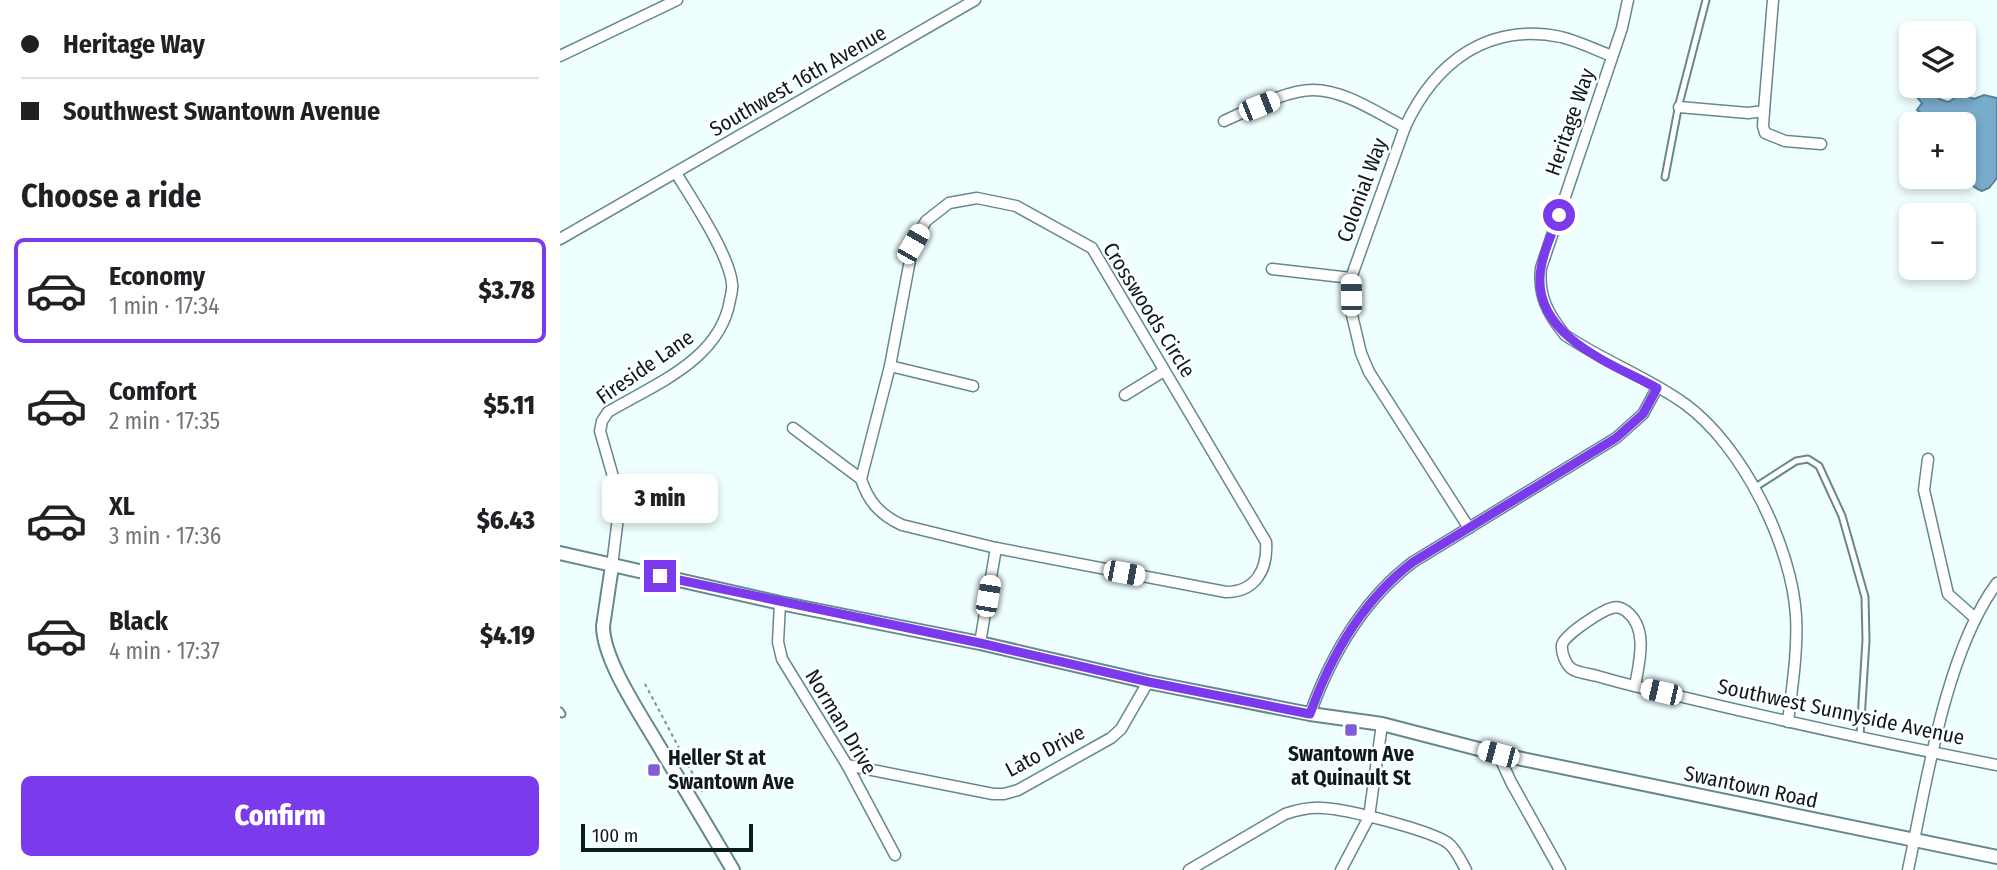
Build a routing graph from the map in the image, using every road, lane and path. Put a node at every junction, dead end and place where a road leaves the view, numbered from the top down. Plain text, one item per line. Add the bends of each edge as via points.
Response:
1 (677, 0) edge
2 (975, 0) edge
3 (1628, 0) edge
4 (1706, 0) edge
5 (1773, 0) edge
6 (560, 56) edge
7 (1612, 56) junction
8 (1679, 107) junction
9 (1764, 111) junction
10 (1224, 121) dead end
11 (1405, 127) junction
12 (1821, 144) dead end
13 (676, 173) junction
14 (1665, 177) dead end
15 (560, 239) edge
16 (1272, 269) dead end
17 (1351, 278) junction
18 (890, 366) junction
19 (1164, 372) junction
20 (974, 386) dead end
21 (1657, 388) junction
22 (1125, 396) dead end
23 (793, 428) dead end
24 (1928, 459) dead end
25 (861, 479) junction
26 (1754, 488) junction
27 (1469, 528) junction
28 (996, 548) junction
29 (560, 554) edge
30 (612, 566) junction
31 (1997, 583) edge
32 (780, 603) junction
33 (1975, 618) junction
34 (980, 643) junction
35 (1149, 682) junction
36 (645, 684) dead end
37 (1635, 686) junction
38 (1310, 714) junction
39 (1788, 722) junction
40 (1382, 724) junction
41 (1860, 736) junction
42 (1933, 753) junction
43 (1498, 754) junction
44 (846, 765) junction
45 (1997, 765) edge
46 (695, 805) junction
47 (1369, 817) junction
48 (1914, 840) junction
49 (895, 855) dead end
50 (1997, 857) edge
51 (733, 870) edge
52 (1189, 870) edge
53 (1341, 870) edge
54 (1466, 870) edge
55 (1560, 870) edge
56 (1908, 870) edge

1 - 6 street
2 - 13 street, Southwest 16th Avenue
3 - 7 street, Heritage Way
4 - 8 lane
5 - 9 street
7 - 11 street, Colonial Way via 1562,37 1520,34 1492,39 1465,52 1438,75
7 - 21 street, Heritage Way via 1540,279 1543,301 1565,335
8 - 9 street
8 - 14 lane
9 - 12 street via 1765,134
10 - 11 street via 1312,90 1340,95
11 - 17 street, Colonial Way
13 - 15 street, Southwest 16th Avenue
13 - 30 street, Fireside Lane via 726,265 732,284 727,318 715,340 697,358 608,412 601,421 620,501
16 - 17 street
17 - 27 street, Colonial Way via 1351,311 1369,372
18 - 19 street, Crosswoods Circle via 913,244 926,221 949,203 976,198 1016,206 1091,248
18 - 20 street
18 - 25 street, Crosswoods Circle
19 - 22 street
19 - 28 street, Crosswoods Circle via 1266,542 1265,566 1256,583 1226,592
21 - 26 street, Heritage Way via 1704,419 1731,450
21 - 27 street via 1643,414 1616,438
23 - 25 street
24 - 33 street via 1924,490 1948,594
25 - 28 street, Crosswoods Circle via 866,495 889,519
26 - 39 street, Heritage Way via 1786,564 1796,613
26 - 41 lane via 1796,461 1808,459 1819,466 1842,516 1865,597
27 - 38 street via 1413,562 1370,601 1320,687
28 - 34 street
29 - 30 street, Swantown Road
30 - 32 street, Swantown Road
30 - 46 street via 603,626 610,658
31 - 33 street
32 - 34 street, Swantown Road
32 - 44 street, Norman Drive via 782,659
33 - 42 street
34 - 35 street, Swantown Road
35 - 38 street, Swantown Road
35 - 44 street, Lato Drive via 1111,738 1018,790 993,794
36 - 46 path via 702,790
37 - 37 street, Southwest Sunnyside Avenue via 1572,669 1562,646 1567,636 1602,612 1623,609 1638,625 1640,637
37 - 39 street, Southwest Sunnyside Avenue
38 - 40 street, Swantown Road
39 - 41 street, Southwest Sunnyside Avenue
40 - 43 street, Swantown Road
40 - 47 street
41 - 42 street, Southwest Sunnyside Avenue
42 - 45 street, Southwest Sunnyside Avenue
42 - 48 street
43 - 48 street, Swantown Road
43 - 55 street
44 - 49 street, Norman Drive
46 - 51 street
47 - 52 street via 1323,808 1300,809
47 - 53 street
47 - 54 street via 1436,837 1450,845
48 - 50 street, Swantown Road
48 - 56 street

